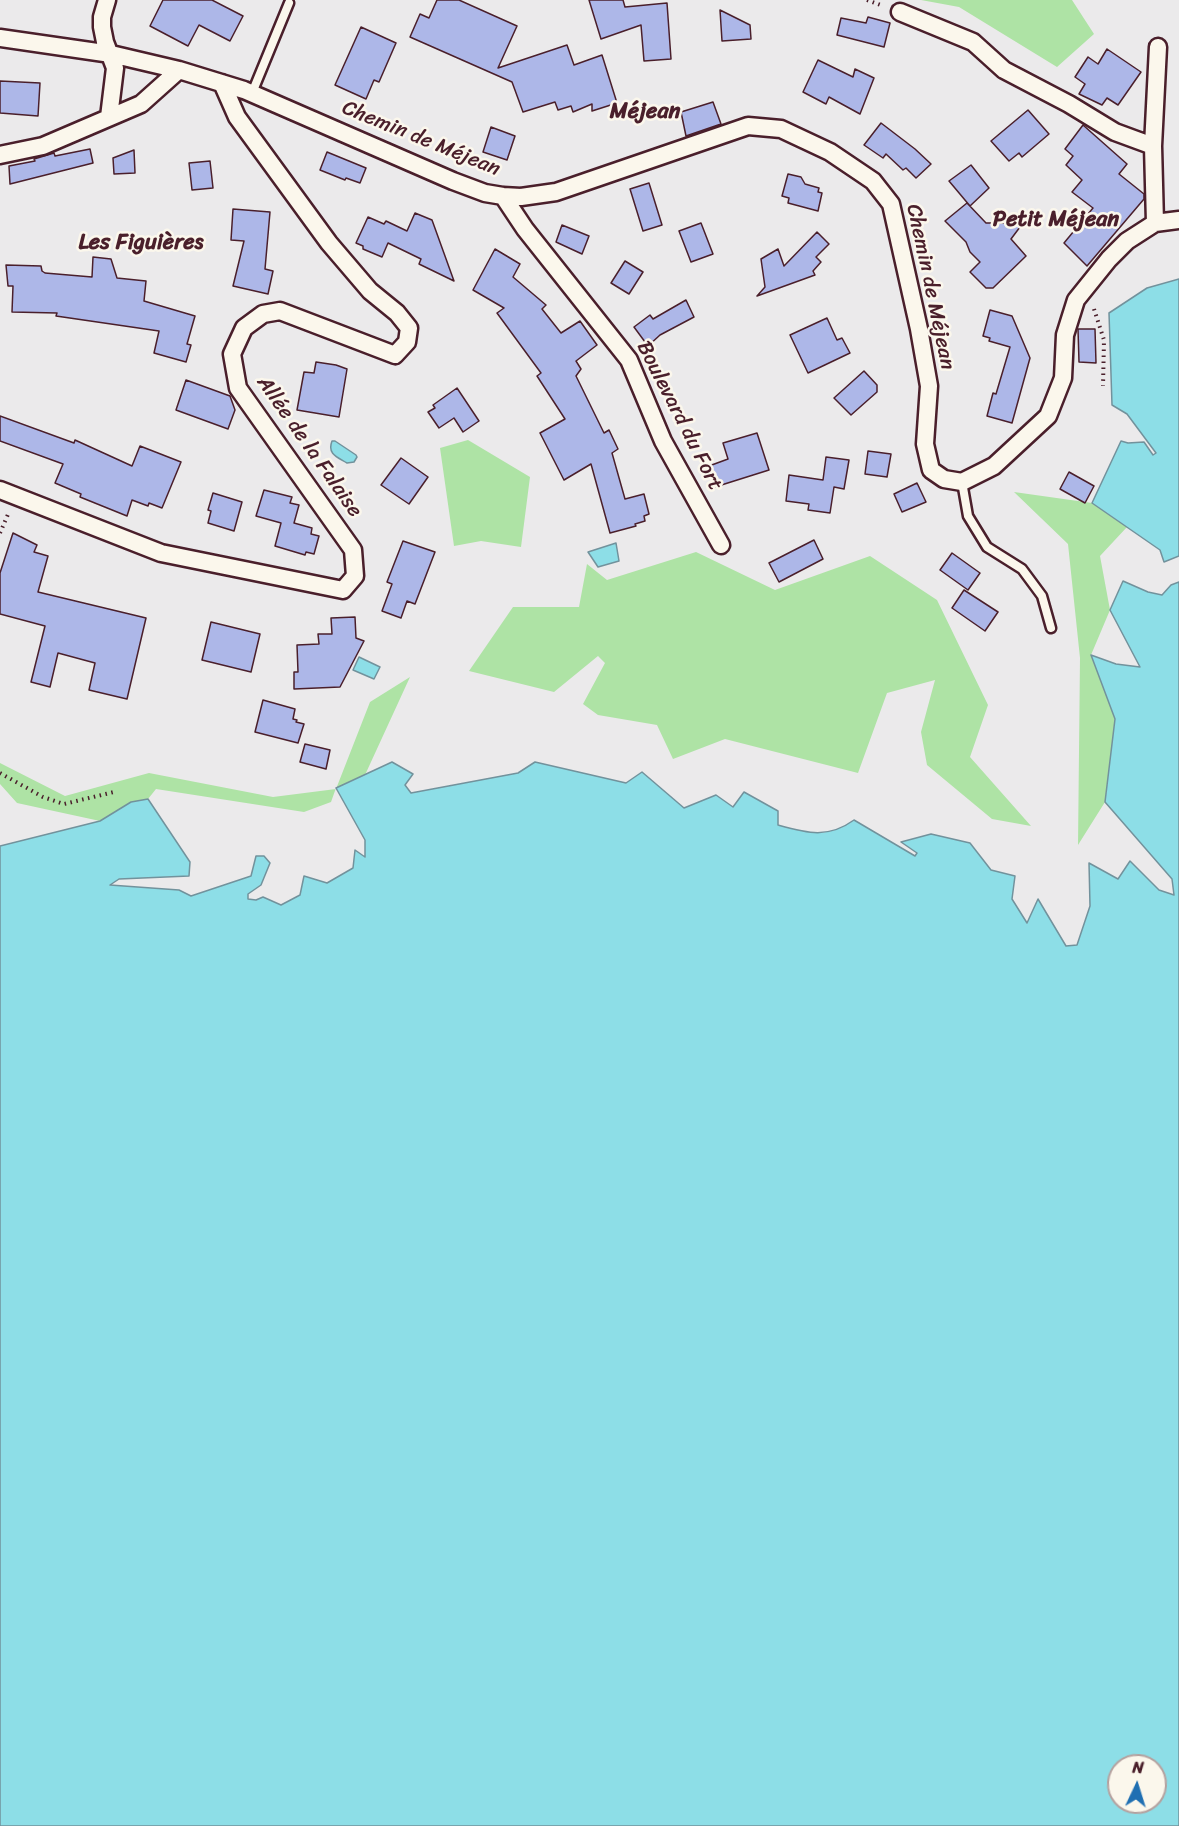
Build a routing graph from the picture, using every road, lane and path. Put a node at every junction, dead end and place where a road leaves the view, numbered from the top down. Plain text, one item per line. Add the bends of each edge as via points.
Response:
1 (107, 0) edge
2 (289, 3) dead end
3 (900, 12) dead end
4 (0, 38) edge
5 (1158, 47) dead end
6 (111, 54) junction
7 (179, 70) junction
8 (222, 83) junction
9 (252, 93) junction
10 (109, 117) junction
11 (1154, 146) junction
12 (0, 155) edge
13 (503, 196) junction
14 (1179, 219) edge
15 (1155, 223) junction
16 (1085, 289) junction
17 (1103, 386) dead end
18 (962, 482) junction
19 (0, 490) edge
20 (721, 545) dead end
21 (1051, 628) dead end
22 (0, 773) edge
23 (114, 792) dead end

1 - 6 street via 102,17
2 - 9 lane
3 - 11 street via 973,42 1004,70 1115,132
4 - 6 street, Chemin de Méjean
5 - 11 street
6 - 7 street, Chemin de Méjean
6 - 10 street via 116,68
7 - 8 street, Chemin de Méjean
7 - 10 street via 141,104
8 - 9 street, Chemin de Méjean
8 - 19 street, Allée de la Falaise via 237,117 329,243 370,291 409,328 407,342 395,355 280,311 263,314 244,328 232,354 238,388 354,550 355,576 343,590 161,553
9 - 13 street, Chemin de Méjean via 453,181
10 - 12 street via 43,146
11 - 15 street
13 - 18 street, Chemin de Méjean via 556,192 748,126 781,129 830,152 873,181 891,204 929,386 925,444 931,470 944,479
13 - 20 street, Boulevard du Fort via 629,360 663,441
14 - 15 street
15 - 16 street via 1128,241
16 - 17 path via 1104,340
16 - 18 street via 1076,300 1065,335 1063,378 1048,416 994,466
18 - 21 lane via 968,516 987,547 1022,569 1042,596
22 - 23 path via 64,804

